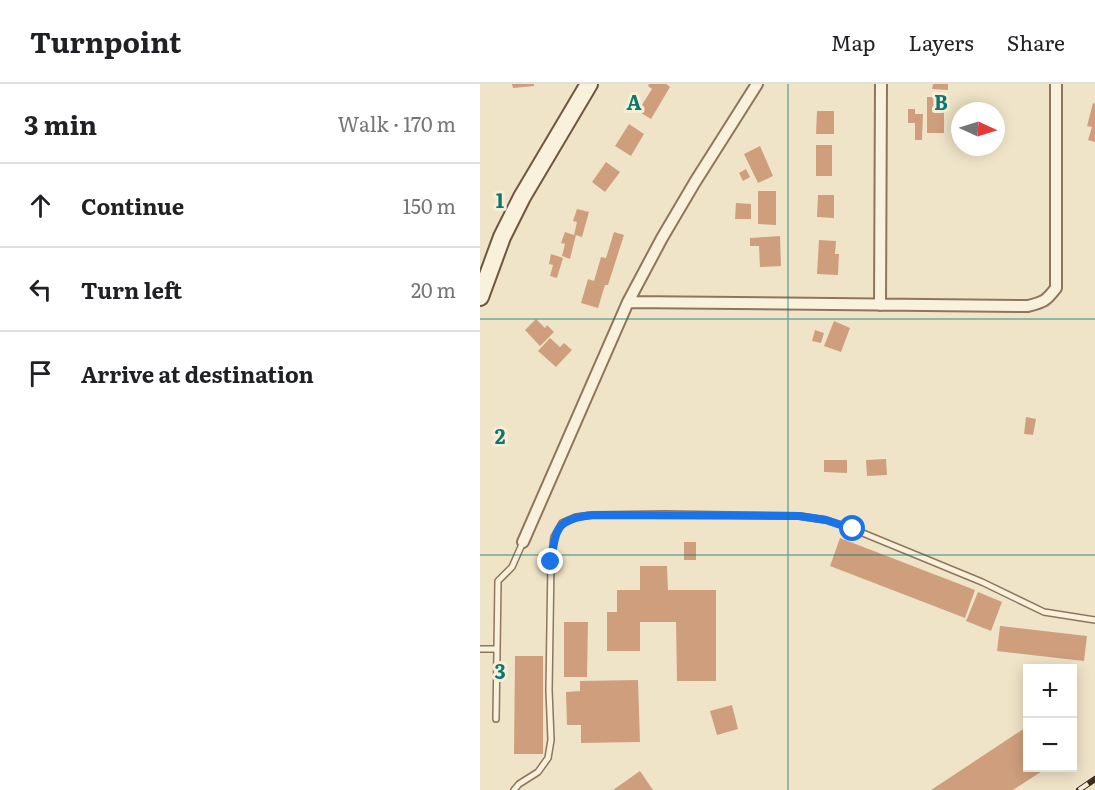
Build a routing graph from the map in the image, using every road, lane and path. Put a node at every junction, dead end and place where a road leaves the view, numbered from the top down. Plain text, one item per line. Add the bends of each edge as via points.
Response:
1 (589, 84) edge
2 (757, 84) edge
3 (881, 84) edge
4 (1056, 84) edge
5 (480, 297) edge
6 (628, 302) junction
7 (880, 305) junction
8 (523, 542) joint
9 (1095, 620) edge
10 (480, 649) edge
11 (497, 649) junction
12 (496, 719) dead end
13 (514, 790) edge

1 - 5 main road via 522,197
2 - 6 street via 662,238
3 - 7 street
4 - 7 street via 1056,288 1043,302 1028,306
6 - 7 street
6 - 8 street
8 - 11 lane via 512,567 498,581
9 - 13 lane via 1044,612 982,582 826,520 754,515 576,517 562,523 551,562 548,758 538,772
10 - 11 lane
11 - 12 lane

